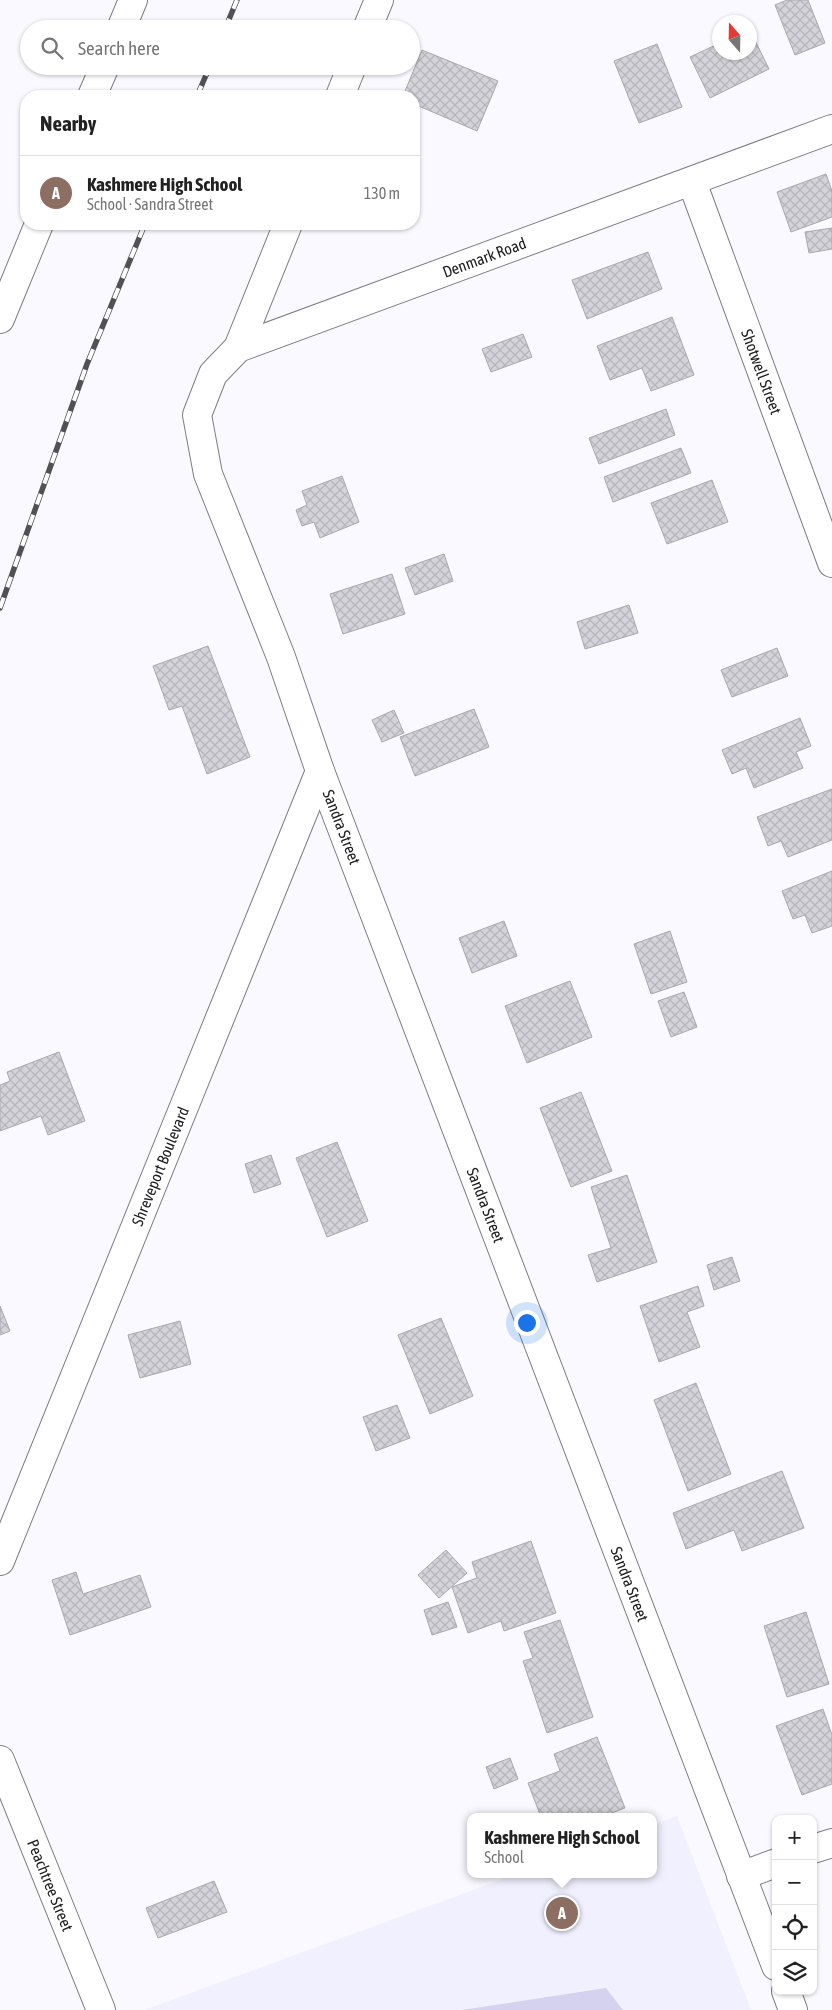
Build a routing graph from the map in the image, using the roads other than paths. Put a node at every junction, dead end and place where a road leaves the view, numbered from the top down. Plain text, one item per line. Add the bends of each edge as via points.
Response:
1 (133, 0) edge
2 (379, 0) edge
3 (125, 20) edge
4 (371, 20) edge
5 (101, 75) edge
6 (348, 75) edge
7 (95, 90) edge
8 (342, 90) edge
9 (832, 130) edge
10 (692, 182) junction
11 (36, 230) edge
12 (286, 230) edge
13 (0, 268) edge
14 (10, 293) junction
15 (0, 319) edge
16 (238, 348) junction
17 (202, 443) joint
18 (832, 563) edge
19 (320, 771) junction
20 (0, 1561) edge
21 (0, 1760) edge
22 (832, 1843) edge
23 (817, 1848) edge
24 (772, 1864) edge
25 (741, 1876) junction
26 (772, 1956) edge
27 (787, 1995) edge
28 (101, 2010) edge
29 (793, 2010) edge

1 - 3 street
2 - 4 street
5 - 7 street
6 - 8 street
9 - 10 street, Denmark Road
10 - 16 street, Denmark Road
10 - 18 street, Shotwell Street
11 - 14 street
12 - 16 street
13 - 14 street
14 - 15 street
16 - 17 street, Denmark Road via 213,374 200,406
17 - 19 street, Sandra Street via 208,474 281,657
19 - 20 street, Shreveport Boulevard
19 - 25 street, Sandra Street
21 - 28 street, Peachtree Street
22 - 23 street
24 - 25 street
25 - 26 street, Sandra Street
27 - 29 street

